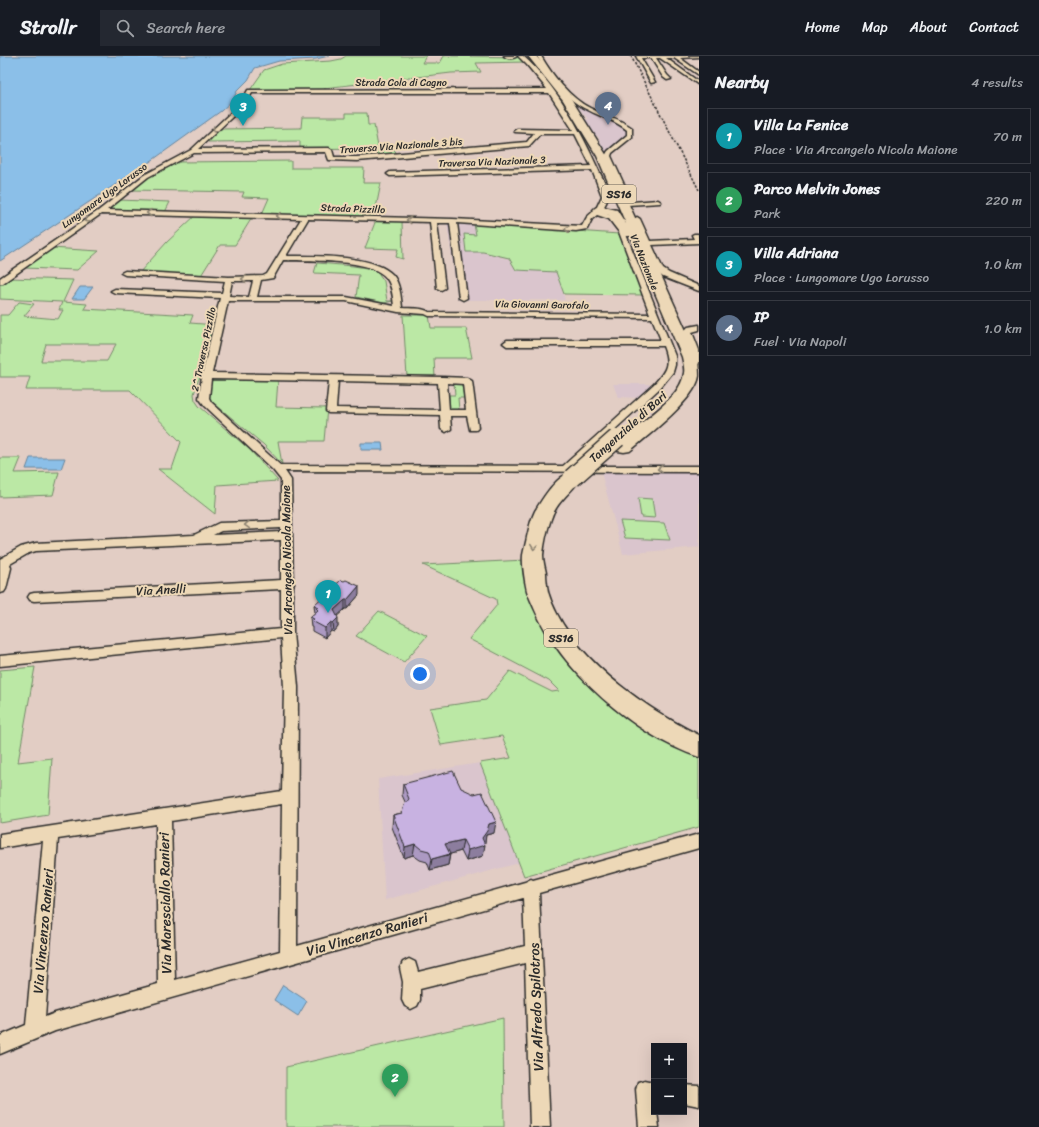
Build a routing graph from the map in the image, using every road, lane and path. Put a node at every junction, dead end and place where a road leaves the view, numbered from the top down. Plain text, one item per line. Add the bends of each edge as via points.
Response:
1 (509, 56) edge
2 (514, 56) edge
3 (520, 56) edge
4 (526, 56) edge
5 (532, 56) edge
6 (539, 56) edge
7 (638, 56) edge
8 (676, 56) edge
9 (688, 56) edge
10 (699, 56) edge
11 (653, 57) edge
12 (662, 57) edge
13 (699, 63) edge
14 (699, 74) edge
15 (669, 79) dead end
16 (653, 82) dead end
17 (699, 84) edge
18 (250, 91) joint
19 (551, 91) junction
20 (517, 131) dead end
21 (538, 132) junction
22 (578, 132) junction
23 (193, 151) junction
24 (595, 168) junction
25 (390, 174) dead end
26 (613, 198) junction
27 (658, 202) dead end
28 (599, 210) junction
29 (100, 212) junction
30 (306, 217) junction
31 (637, 219) dead end
32 (433, 221) junction
33 (452, 221) junction
34 (628, 234) junction
35 (696, 236) dead end
36 (648, 243) junction
37 (281, 258) junction
38 (125, 273) dead end
39 (258, 278) junction
40 (229, 279) junction
41 (0, 281) edge
42 (441, 288) dead end
43 (699, 289) edge
44 (115, 291) dead end
45 (225, 297) junction
46 (463, 298) dead end
47 (252, 299) junction
48 (398, 310) junction
49 (655, 316) junction
50 (699, 327) edge
51 (507, 343) dead end
52 (666, 343) junction
53 (699, 346) edge
54 (699, 350) edge
55 (699, 361) edge
56 (206, 376) junction
57 (334, 378) junction
58 (442, 380) junction
59 (444, 413) junction
60 (471, 413) junction
61 (472, 428) dead end
62 (446, 429) dead end
63 (620, 443) junction
64 (277, 468) junction
65 (699, 469) edge
66 (574, 476) junction
67 (286, 530) junction
68 (2, 564) edge
69 (288, 584) junction
70 (0, 589) edge
71 (34, 597) dead end
72 (288, 633) junction
73 (0, 661) edge
74 (699, 733) edge
75 (699, 747) edge
76 (289, 796) junction
77 (163, 815) junction
78 (51, 833) junction
79 (0, 841) edge
80 (699, 841) edge
81 (531, 887) junction
82 (534, 952) junction
83 (288, 956) junction
84 (167, 990) junction
85 (411, 1000) dead end
86 (35, 1029) junction
87 (0, 1045) edge
88 (651, 1090) edge
89 (687, 1094) edge
90 (699, 1096) edge
91 (540, 1127) edge
92 (649, 1127) edge

1 - 2 street
3 - 19 street
4 - 26 highway, Tangenziale di Bari / SS16 via 559,95 575,120 595,154
5 - 63 highway, Tangenziale di Bari / SS16 via 564,94 602,156 690,357 692,374 672,405
6 - 27 street via 576,100 630,129 630,136 608,156 630,204
7 - 11 street
7 - 16 street
8 - 9 street
8 - 12 street
8 - 14 street
9 - 10 street
9 - 13 street
11 - 12 street
11 - 15 street
12 - 17 street
18 - 19 street, Strada Cola di Cagno
18 -> 23 street, Lungomare Ugo Lorusso via 243,104
19 - 22 street
20 - 21 street
21 - 22 street
21 - 23 street, Traversa Via Nazionale 3 bis via 529,144 357,159 331,159 329,150
22 - 24 street
23 - 29 street, Lungomare Ugo Lorusso via 146,176
24 - 25 street, Traversa Via Nazionale 3
24 - 28 street via 605,196
26 - 28 highway via 610,201 612,206
26 - 34 highway, Tangenziale di Bari / SS16
28 -> 33 street, Strada Pizzillo via 589,218 586,227 581,229
28 - 34 highway via 613,212
28 - 49 street, Via Nazionale via 611,218 622,232
30 -> 29 street, Strada Pizzillo
29 -> 41 street, Lungomare Ugo Lorusso
32 -> 30 street, Strada Pizzillo
30 - 37 street
31 - 36 street
32 - 33 street, Strada Pizzillo
32 - 42 street
33 - 46 street
34 - 63 highway, Tangenziale di Bari / SS16 via 680,357 681,371 662,401
35 - 36 street via 698,241
36 - 43 street via 660,270
37 - 39 street via 270,276
37 - 48 street via 357,262 380,268 393,281
38 - 40 street
39 -> 40 street
39 - 47 street
40 - 45 street, 2^ Traversa Pizzillo
44 - 45 street
45 - 47 street, 2^ Traversa Pizzillo
45 - 56 street, 2^ Traversa Pizzillo
47 - 48 street, 2^ Traversa Pizzillo via 346,299
48 - 49 street, Via Giovanni Garofalo via 427,313
49 - 52 street, Via Nazionale
50 - 55 street via 688,332
51 - 52 street
52 - 66 street, Via Nazionale via 672,366 667,375
53 - 54 street
56 - 57 street
56 - 64 street, 2^ Traversa Pizzillo via 204,398 208,404
57 - 58 street
57 - 59 street via 331,410
58 - 59 street
58 - 60 street via 467,381
59 - 60 street
59 - 62 street
60 - 61 street
63 - 66 highway, Tangenziale di Bari / SS16
64 - 66 street, Via Arcangelo Nicola Maione
64 - 67 street, Via Arcangelo Nicola Maione via 286,480
65 -> 66 street, Via Arcangelo Nicola Maione
66 - 74 highway, Tangenziale di Bari / SS16 via 571,496 560,510 547,554 548,571 558,608 584,647 604,668 658,710
66 -> 75 highway, Tangenziale di Bari / SS16 via 550,503 542,517 534,543 534,574 550,621 568,649 617,696 666,730
67 - 68 street via 196,539 36,547 25,550
67 - 69 street, Via Arcangelo Nicola Maione
68 - 70 street via 5,568
69 - 71 street, Via Anelli
69 - 72 street, Via Arcangelo Nicola Maione
72 - 73 street
72 - 76 street, Via Arcangelo Nicola Maione via 291,687
76 - 77 street
76 - 83 street, Via Arcangelo Nicola Maione
77 - 78 street
77 - 84 street, Via Maresciallo Ranieri
78 - 79 street
78 - 86 street, Via Vincenzo Ranieri
80 - 81 street, Via Vincenzo Ranieri
81 - 82 street, Via Alfredo Spilotros
81 - 83 street, Via Vincenzo Ranieri
82 - 85 street via 411,975
82 - 91 street, Via Alfredo Spilotros
83 - 84 street, Via Vincenzo Ranieri
84 - 86 street, Via Vincenzo Ranieri
86 - 87 street, Via Vincenzo Ranieri
88 - 92 street via 645,1089
89 - 90 street

